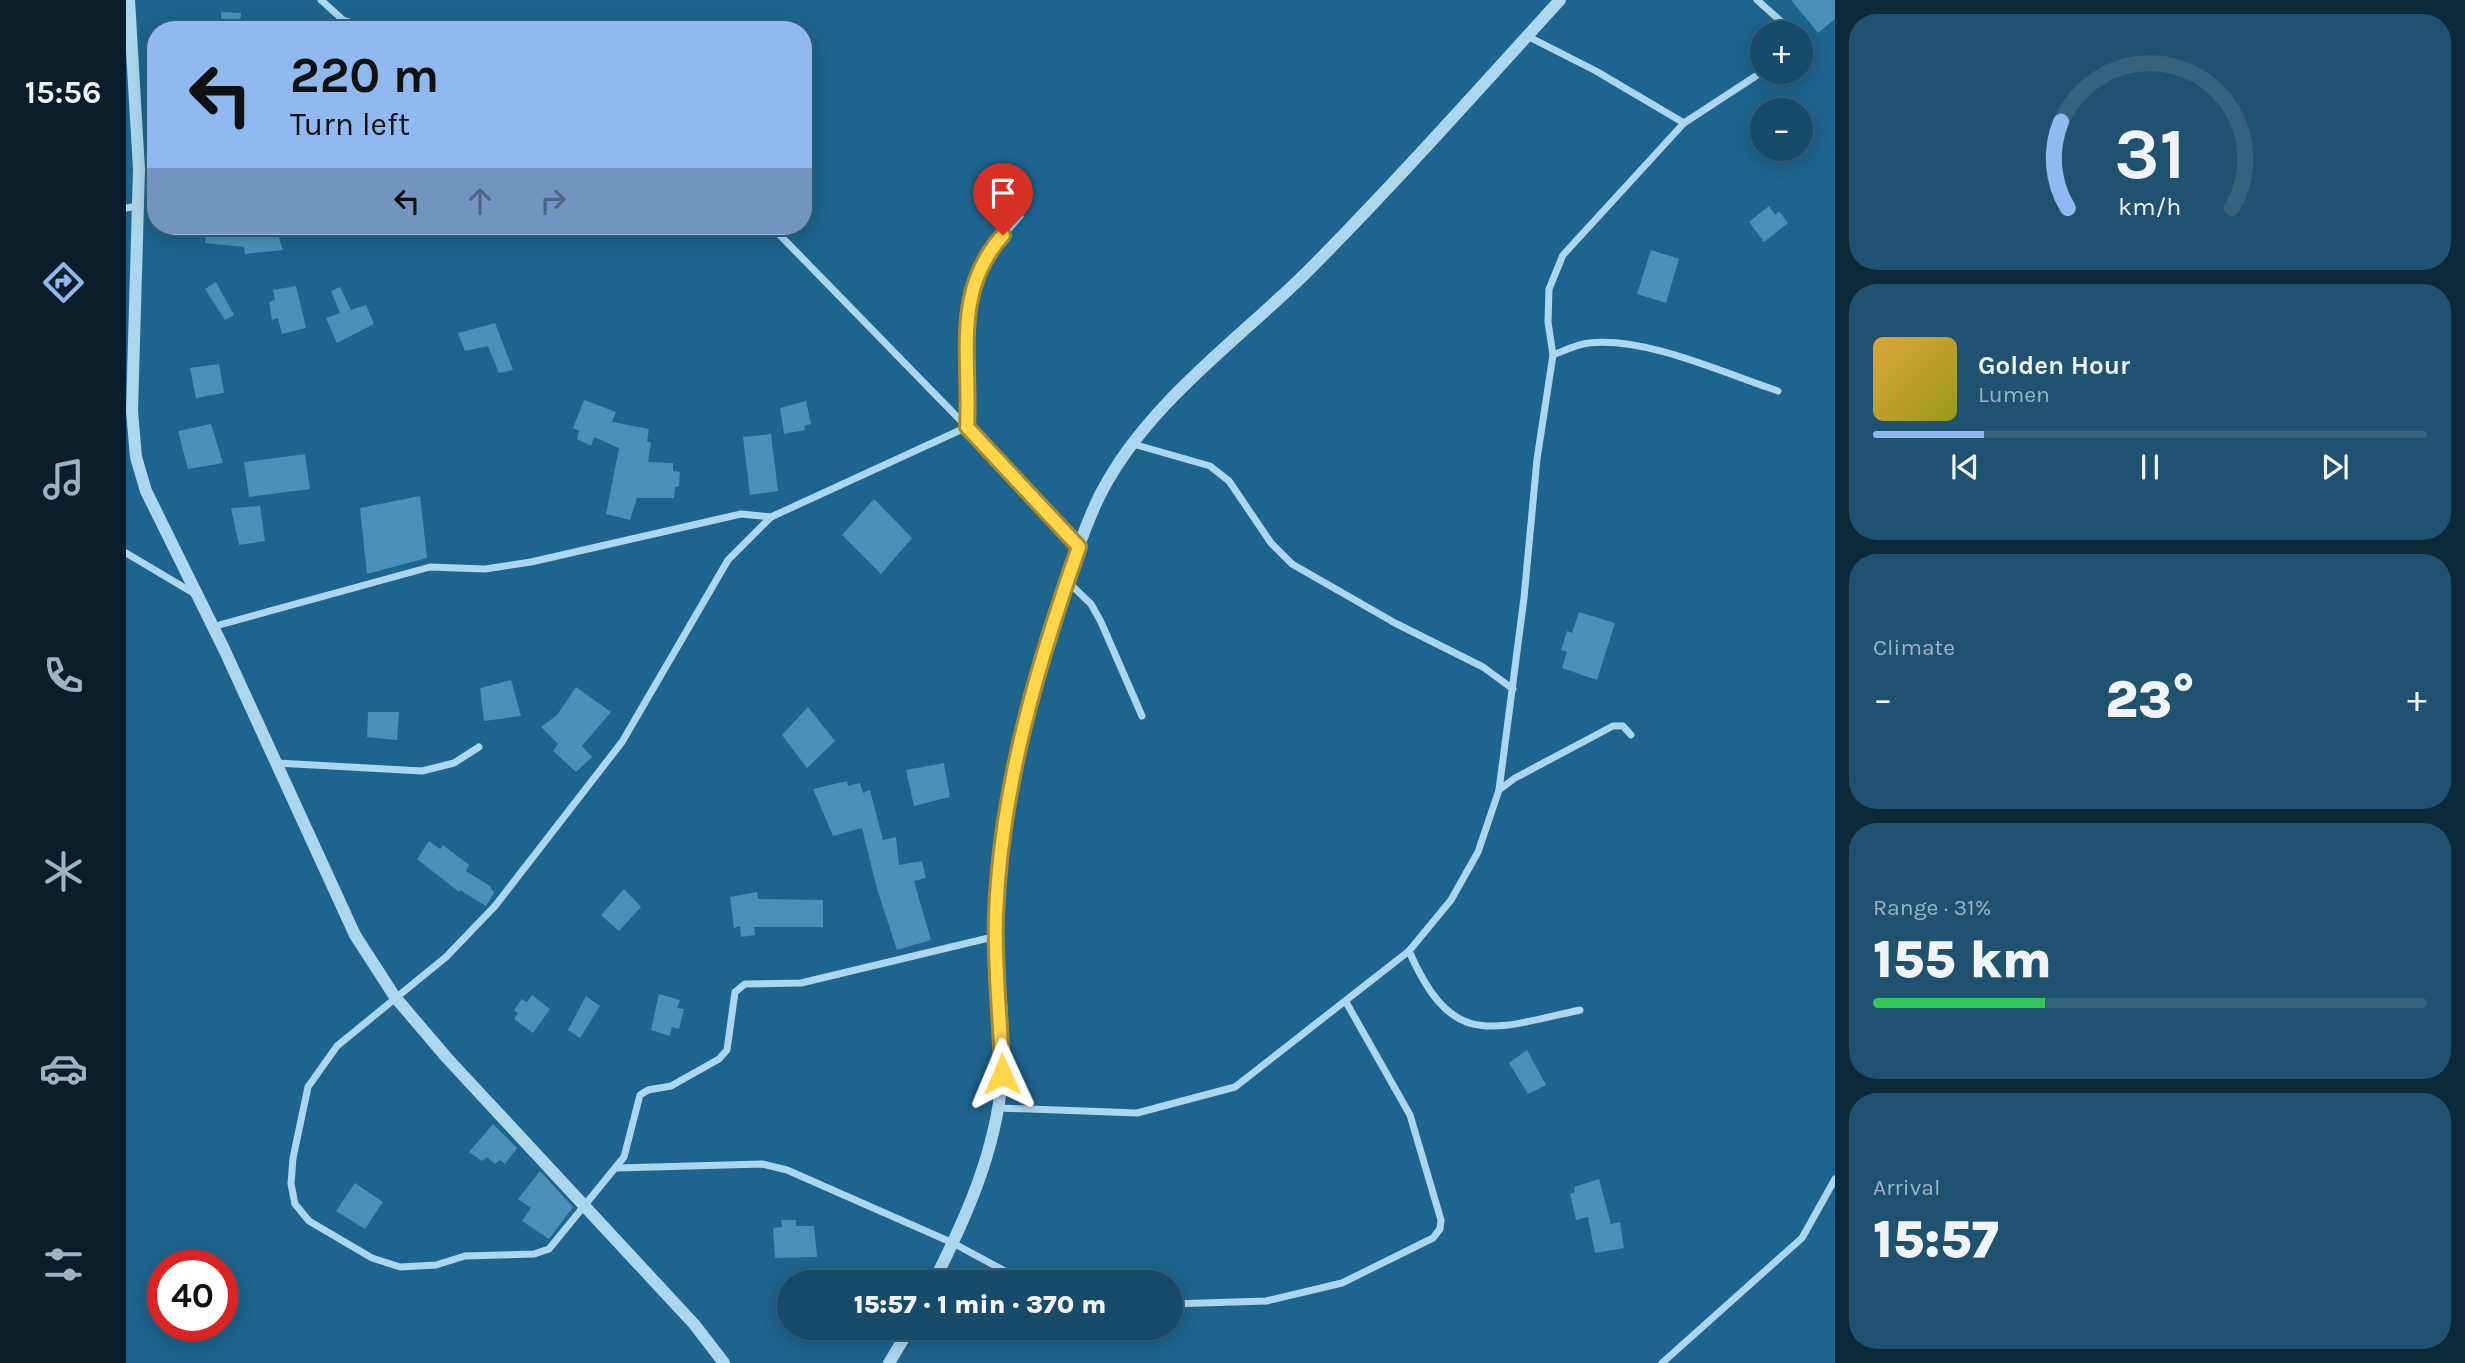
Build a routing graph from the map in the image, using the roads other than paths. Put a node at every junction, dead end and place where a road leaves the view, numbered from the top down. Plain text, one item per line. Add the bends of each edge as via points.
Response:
1 (129, 0) edge
2 (321, 0) edge
3 (1560, 0) edge
4 (1757, 0) edge
5 (346, 21) edge
6 (1781, 21) edge
7 (1527, 36) junction
8 (1750, 80) edge
9 (1684, 123) junction
10 (132, 207) edge
11 (1020, 216) dead end
12 (780, 235) edge
13 (1553, 355) junction
14 (1777, 391) dead end
15 (967, 427) junction
16 (1133, 444) junction
17 (771, 517) junction
18 (1079, 547) junction
19 (126, 553) edge
20 (1067, 581) junction
21 (195, 594) junction
22 (212, 626) junction
23 (1513, 689) junction
24 (1142, 716) dead end
25 (1631, 735) dead end
26 (479, 747) dead end
27 (277, 763) junction
28 (1499, 790) junction
29 (997, 936) junction
30 (1409, 951) junction
31 (395, 997) junction
32 (1346, 1002) junction
33 (1580, 1010) dead end
34 (999, 1108) junction
35 (617, 1168) junction
36 (1835, 1179) edge
37 (586, 1205) junction
38 (953, 1243) junction
39 (940, 1270) edge
40 (1003, 1270) edge
41 (1183, 1304) edge
42 (903, 1340) edge
43 (724, 1363) edge
44 (889, 1363) edge
45 (1662, 1363) edge

1 - 10 street via 138,125
2 - 5 street
3 - 7 street
4 - 6 street
7 - 9 street
7 - 16 street via 1317,261 1188,383
8 - 9 street
9 - 13 street via 1563,255 1549,289
10 - 21 street via 136,457 146,491
11 - 15 street via 987,254 968,299
12 - 15 street
13 - 14 street via 1586,343 1614,342
13 - 23 street via 1537,458
15 - 17 street
15 - 18 street
16 - 18 street via 1102,492
16 - 23 street via 1210,466 1229,481 1270,543 1292,564 1483,667
17 - 22 street via 741,514 485,569 430,567
17 - 31 street via 728,560 622,742 495,906 446,957
18 - 20 street
19 - 21 street
20 - 24 street via 1091,604
20 - 29 street via 1023,729 1005,817
21 - 22 street
22 - 27 street
23 - 28 street
25 - 28 street via 1623,726 1613,726
26 - 27 street via 454,763 422,771
27 - 31 street via 355,935
28 - 30 street via 1478,852 1458,888
29 - 34 street
29 - 35 street via 801,983 745,984 735,992 727,1050 707,1068 640,1095 629,1142
30 - 32 street
30 - 33 street via 1441,1009 1460,1021 1514,1024
31 - 37 street
31 - 37 street via 337,1046 308,1087 291,1184 295,1204 309,1222 372,1258 400,1268 436,1265 465,1255 534,1254 549,1249
32 - 34 street via 1235,1087 1137,1113
32 - 41 street via 1410,1115 1440,1230 1433,1238 1342,1283 1266,1301
34 - 38 street via 986,1160
35 - 37 street
35 - 38 street via 761,1164 798,1174
36 - 45 street via 1801,1238
37 - 43 street
38 - 39 street
38 - 40 street
42 - 44 street

